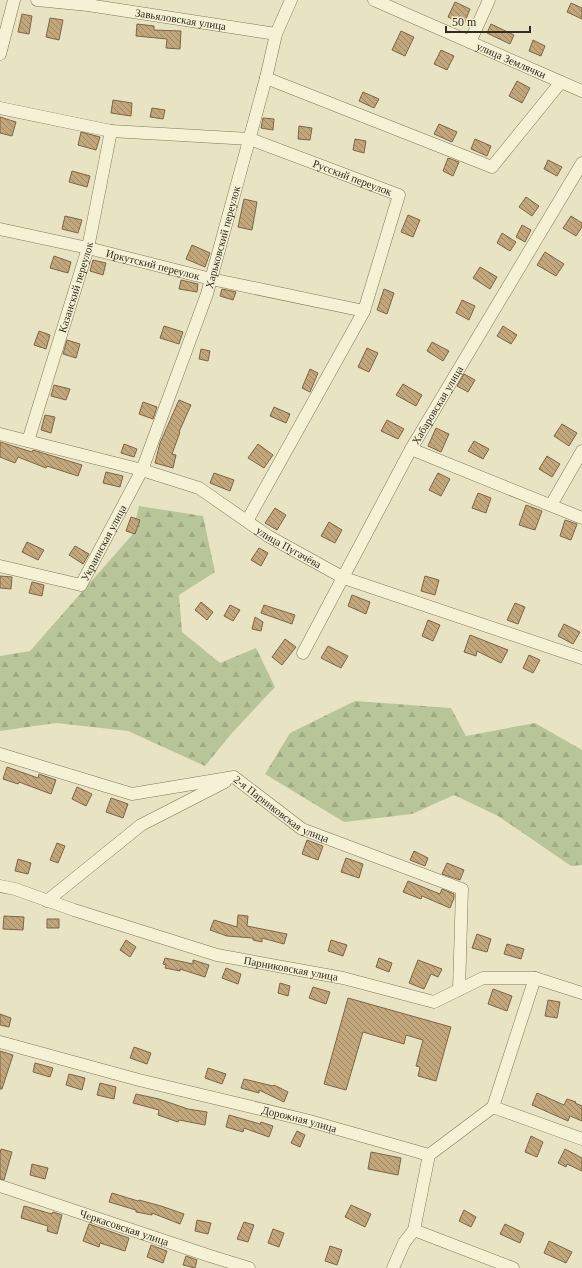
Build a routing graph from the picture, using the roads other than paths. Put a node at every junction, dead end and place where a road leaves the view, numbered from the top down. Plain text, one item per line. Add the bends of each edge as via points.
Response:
1 (14, 0) edge
2 (37, 0) edge
3 (291, 0) edge
4 (374, 0) edge
5 (489, 0) edge
6 (88, 2) edge
7 (276, 34) junction
8 (470, 42) junction
9 (0, 54) edge
10 (266, 78) junction
11 (561, 82) junction
12 (582, 92) edge
13 (0, 108) edge
14 (111, 132) junction
15 (250, 139) junction
16 (582, 163) edge
17 (0, 229) edge
18 (88, 248) junction
19 (211, 279) junction
20 (364, 310) junction
21 (0, 434) edge
22 (28, 441) junction
23 (411, 449) junction
24 (582, 451) edge
25 (142, 470) junction
26 (550, 505) junction
27 (582, 518) edge
28 (247, 521) junction
29 (0, 566) edge
30 (344, 578) junction
31 (303, 653) dead end
32 (582, 658) edge
33 (0, 754) edge
34 (234, 777) junction
35 (0, 886) edge
36 (14, 889) junction
37 (0, 895) edge
38 (47, 901) junction
39 (535, 978) junction
40 (459, 990) junction
41 (582, 993) edge
42 (0, 1042) edge
43 (493, 1107) junction
44 (582, 1139) edge
45 (429, 1155) junction
46 (0, 1186) edge
47 (414, 1230) junction
48 (249, 1268) edge
49 (393, 1268) edge
50 (513, 1268) edge

1 - 9 street
2 - 6 street, Завьяловская улица
3 - 7 street, Харьковский переулок
4 - 8 street, улица Землячки
5 - 8 street
6 - 7 street, Завьяловская улица
7 - 10 street, Харьковский переулок
8 - 11 street, улица Землячки
10 - 11 street via 492,167
10 - 15 street, Харьковский переулок
11 - 12 street, улица Землячки
13 - 14 street, Русский переулок
14 - 15 street, Русский переулок
14 - 18 street, Казанский переулок
15 - 19 street, Харьковский переулок
15 - 20 street, Русский переулок via 399,195
16 - 23 street, Хабаровская улица
17 - 18 street, Иркутский переулок
18 - 19 street, Иркутский переулок
18 - 22 street, Казанский переулок
19 - 20 street, Иркутский переулок
19 - 25 street, Харьковский переулок
20 - 28 street, Русский переулок
21 - 22 street, улица Пугачёва
22 - 25 street, улица Пугачёва
23 - 26 street
23 - 30 street, Хабаровская улица
24 - 26 street
25 - 28 street, улица Пугачёва via 199,488
25 - 29 street, Украинская улица via 81,585
26 - 27 street
28 - 30 street, улица Пугачёва via 268,536
30 - 31 street, Хабаровская улица
30 - 32 street, улица Пугачёва
33 - 34 street, 2-я Парниковская улица via 132,794
34 - 38 street via 141,825
34 - 40 street, 2-я Парниковская улица via 302,829 462,889
35 - 36 street, Парниковская улица
36 - 37 street
36 - 38 street, Парниковская улица
38 - 40 street, Парниковская улица via 217,955 343,978 434,1002
39 - 40 street, Парниковская улица via 483,978
39 - 41 street, Парниковская улица
39 - 43 street
42 - 45 street, Дорожная улица via 139,1080 306,1120
43 - 44 street
43 - 45 street
45 - 47 street
46 - 48 street, Черкасовская улица
47 - 49 street via 404,1243
47 - 50 street

